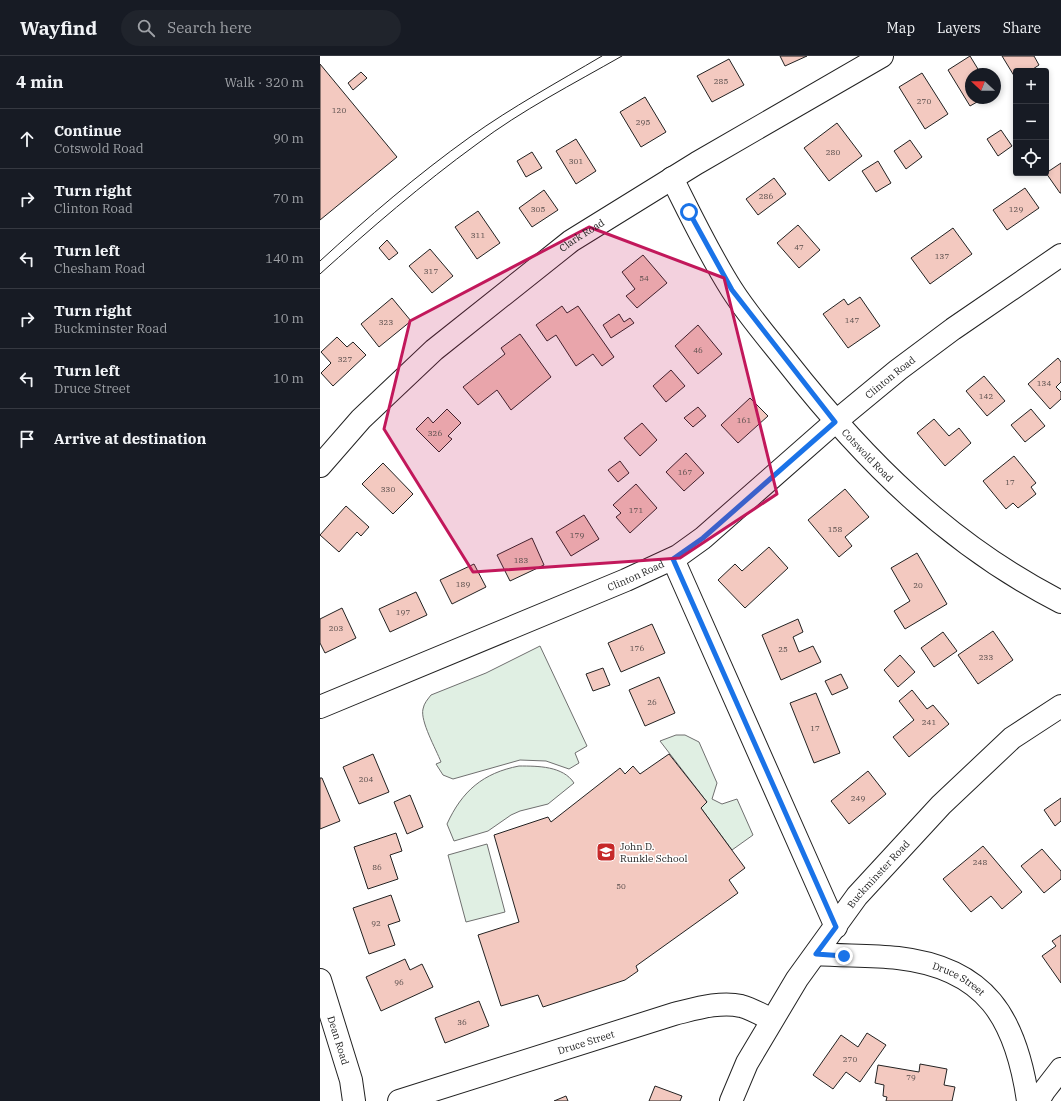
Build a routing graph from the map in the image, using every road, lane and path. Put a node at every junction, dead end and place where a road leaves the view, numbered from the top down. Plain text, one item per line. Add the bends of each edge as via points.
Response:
1 (882, 56) edge
2 (672, 178) junction
3 (1061, 255) edge
4 (835, 422) junction
5 (320, 466) edge
6 (673, 559) junction
7 (1061, 602) edge
8 (1061, 706) edge
9 (320, 707) edge
10 (836, 927) junction
11 (816, 954) junction
12 (320, 980) edge
13 (772, 1020) junction
14 (1061, 1069) edge
15 (354, 1101) edge
16 (400, 1101) edge
17 (731, 1101) edge
18 (1028, 1101) edge
19 (1038, 1101) edge

1 - 2 street, Clark Road
2 - 4 street, Cotswold Road via 699,234 732,290
2 - 5 street, Clark Road via 572,241 434,350 361,418
3 - 4 street, Clinton Road via 936,341
4 - 6 street, Clinton Road via 703,538
4 - 7 street, Cotswold Road via 906,495 961,540 1026,584
6 - 9 street, Clinton Road
6 - 10 street
8 - 10 street, Buckminster Road via 1012,738 941,805 857,896
10 - 11 street, Buckminster Road
11 - 13 street, Buckminster Road
11 - 18 street, Druce Street via 921,961 959,974 977,987 1003,1017 1020,1060
12 - 15 street, Dean Road via 351,1080
13 - 16 street, Druce Street via 736,1005 712,1006 674,1014
13 - 17 street, Buckminster Road via 747,1063
14 - 19 street

